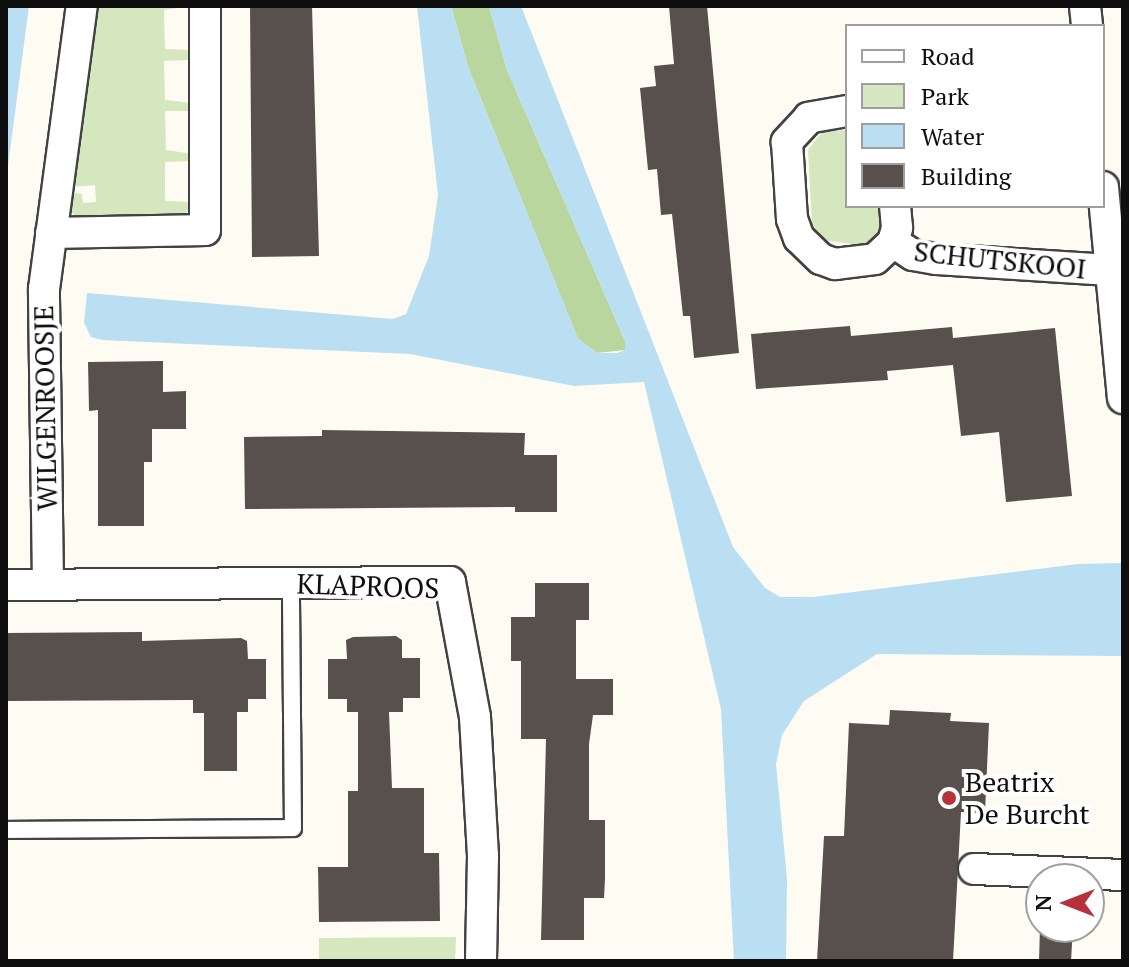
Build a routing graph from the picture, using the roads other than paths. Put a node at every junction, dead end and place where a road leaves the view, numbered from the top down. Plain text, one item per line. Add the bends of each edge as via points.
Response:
1 (82, 6) edge
2 (205, 6) edge
3 (845, 111) edge
4 (895, 208) edge
5 (1105, 208) edge
6 (51, 233) junction
7 (893, 242) junction
8 (1111, 270) junction
9 (1123, 398) edge
10 (291, 583) junction
11 (48, 584) junction
12 (6, 585) edge
13 (6, 830) edge
14 (974, 869) dead end
15 (1123, 875) edge
16 (481, 961) edge

1 - 6 street, WILGENROOSJE
2 - 6 street via 205,230
3 - 7 street, SCHUTSKOOI via 820,113 791,133 785,157 792,219 810,251 835,264 875,259
4 - 7 street, SCHUTSKOOI
5 - 8 street
6 - 11 street, WILGENROOSJE via 44,289
7 - 8 street, SCHUTSKOOI via 901,251 936,259
8 - 9 street
10 - 11 street, KLAPROOS
10 - 13 lane via 293,828
10 - 16 street, KLAPROOS via 450,582 475,717 483,856
11 - 12 street, KLAPROOS
14 - 15 street

